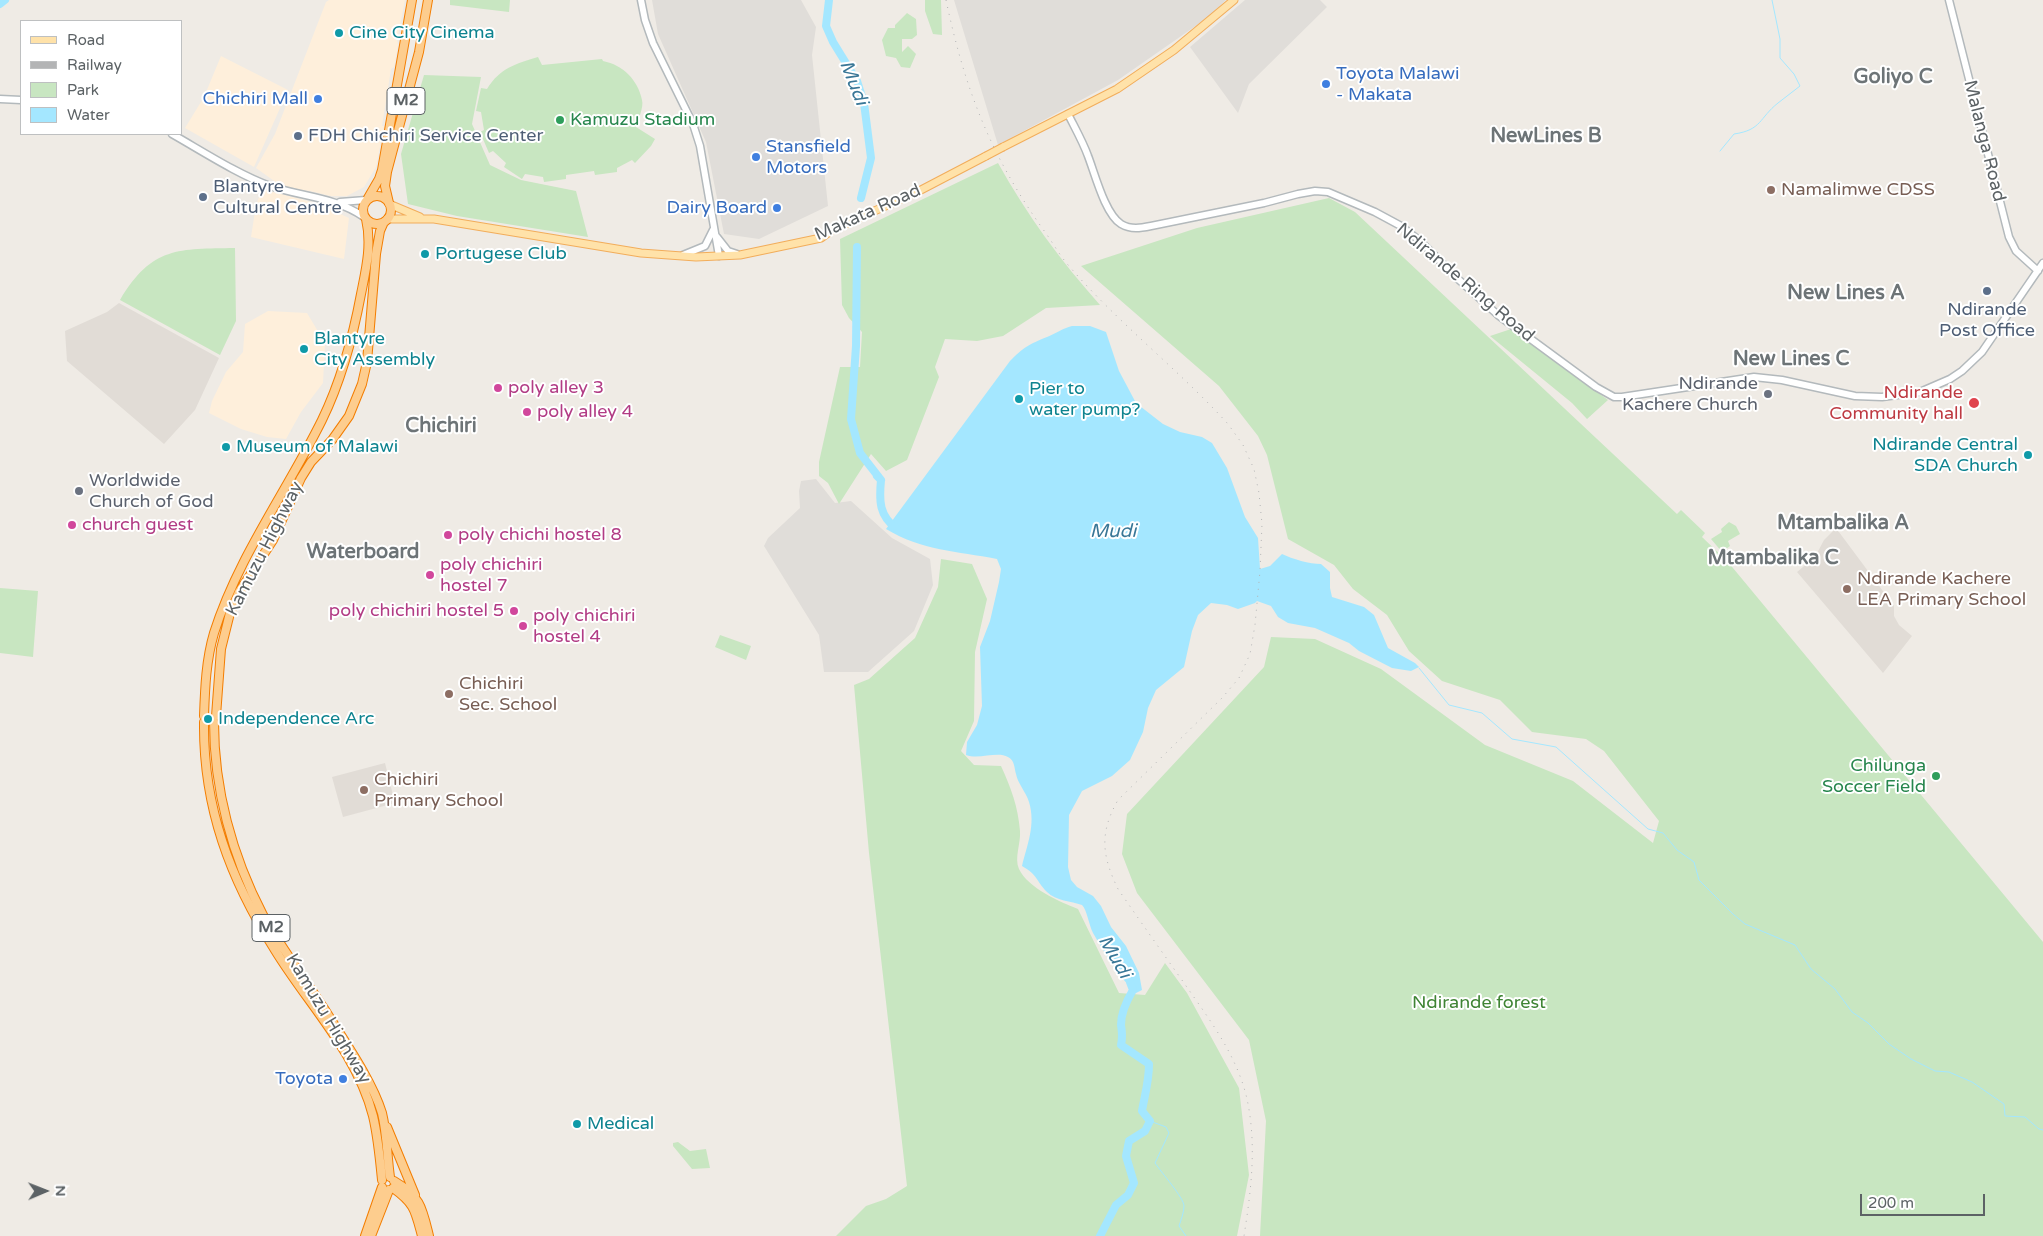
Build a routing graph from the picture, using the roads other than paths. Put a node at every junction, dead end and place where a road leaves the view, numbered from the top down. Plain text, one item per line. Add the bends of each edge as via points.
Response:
1 (412, 0) edge
2 (428, 0) edge
3 (641, 0) edge
4 (1234, 0) edge
5 (1949, 0) edge
6 (0, 99) edge
7 (20, 100) edge
8 (1068, 114) junction
9 (174, 135) edge
10 (367, 199) junction
11 (334, 201) junction
12 (389, 203) junction
13 (365, 218) junction
14 (422, 218) junction
15 (386, 221) junction
16 (712, 222) junction
17 (716, 234) junction
18 (740, 255) junction
19 (680, 256) junction
20 (719, 256) junction
21 (2043, 263) edge
22 (2038, 271) junction
23 (382, 1113) junction
24 (388, 1184) junction
25 (415, 1195) junction
26 (365, 1236) edge
27 (371, 1236) edge
28 (422, 1236) edge
29 (429, 1236) edge

1 - 10 highway, M2 via 382,170
2 - 12 highway, M2 via 419,52 387,172 385,186
3 - 16 street via 653,43 693,124 705,168
4 - 8 main road, Makata Road via 1117,89
5 - 22 street, Malanga Road via 2009,237 2016,251
6 - 7 street
8 - 18 main road, Makata Road, bridge via 821,238
8 - 22 street, Ndirande Ring Road via 1109,210 1124,226 1151,226 1298,194 1328,192 1401,226 1498,315 1614,397 1754,377 1854,396 1882,397 1920,392 1950,379 1978,356
9 - 11 street via 271,186
10 - 11 street
10 - 12 highway via 377,196
10 - 13 highway, M2 via 363,208
11 - 13 street
12 - 14 main road, Makata Road
12 - 15 highway, M2 via 391,209
13 - 15 highway via 374,224
13 - 24 highway, Kamuzu Highway / M2 via 370,243 368,262 358,314 340,374 323,418 245,561 219,620 208,662 204,719 209,789 228,863 247,904 343,1050 358,1079 373,1116
14 - 15 main road, Makata Road
14 - 19 main road, Makata Road via 600,247
15 - 23 highway, Kamuzu Highway / M2 via 380,231 376,254 367,362 362,384 345,422 301,478 273,540 236,599 221,649 215,719 220,788 232,841 246,878 264,916 349,1047
16 - 17 street
16 - 19 street via 713,233 706,246
17 - 18 street via 728,251
17 - 20 street
18 - 20 main road, Makata Road
19 - 20 main road, Makata Road
21 - 22 street, Ndirande Ring Road
23 - 24 highway, Kamuzu Highway / M2
23 - 25 highway
24 - 25 highway
24 - 26 highway, Kamuzu Highway / M2
24 - 27 highway, Kamuzu Highway / M2
24 - 28 highway via 413,1206
25 - 29 highway

